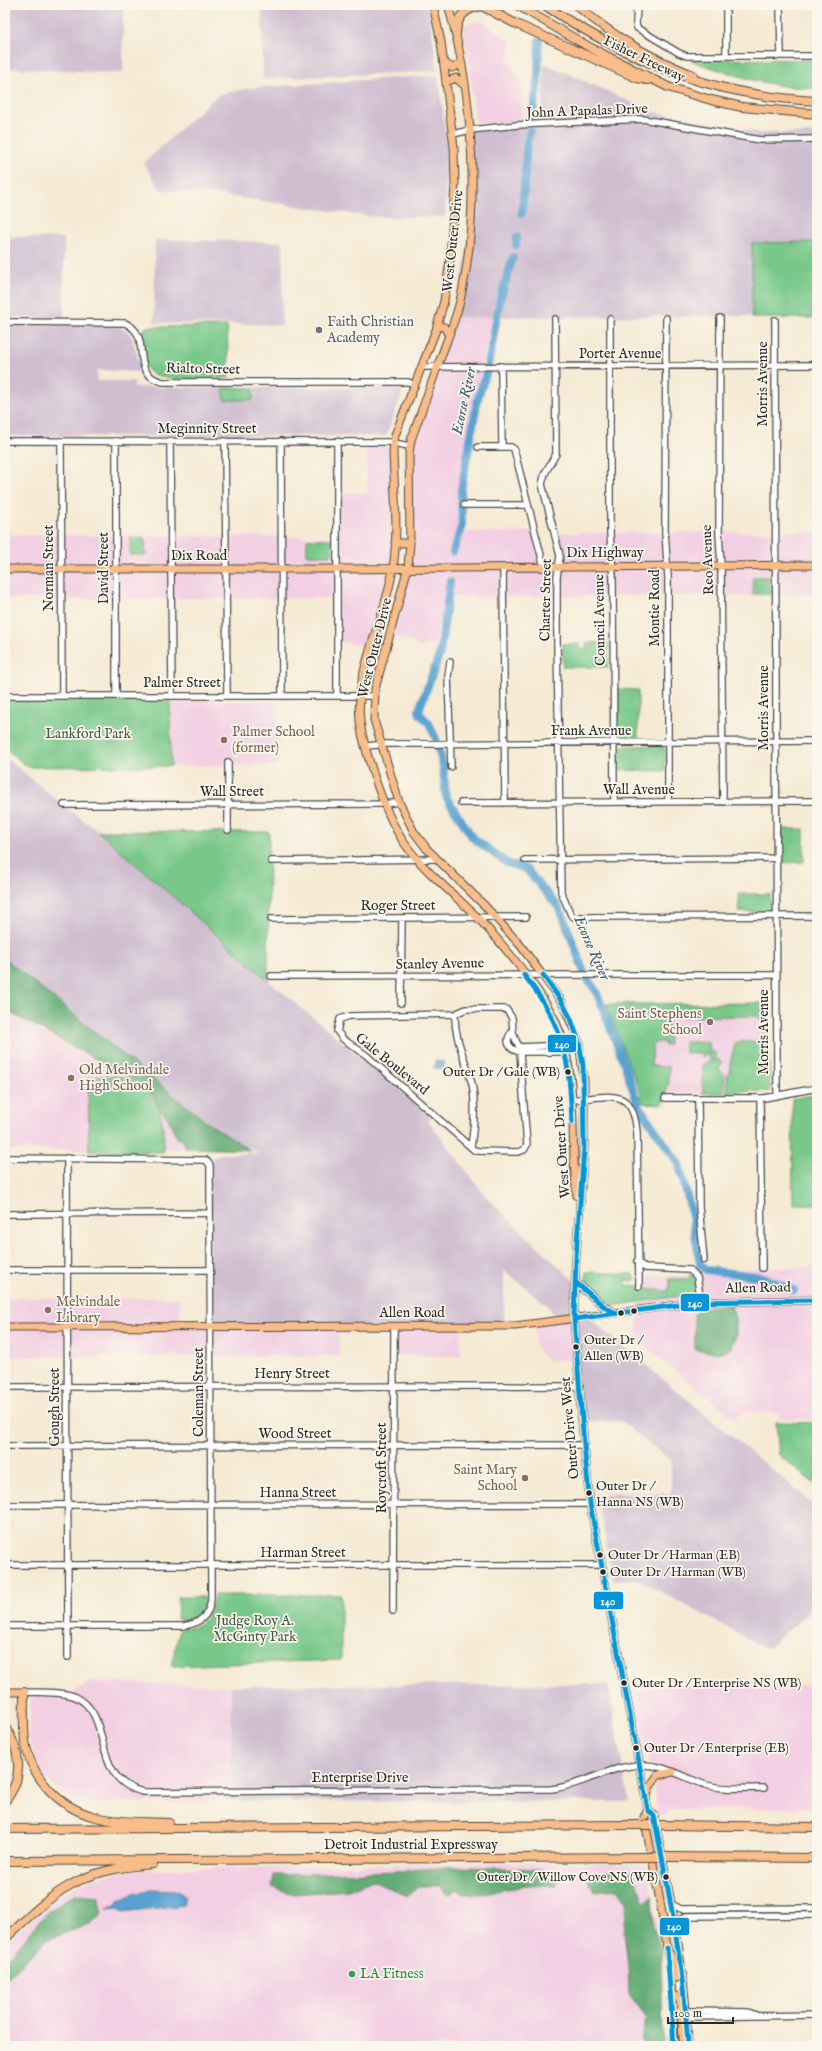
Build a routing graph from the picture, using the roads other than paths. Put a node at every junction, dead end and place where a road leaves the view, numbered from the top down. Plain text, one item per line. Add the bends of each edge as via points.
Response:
1 (433, 5) edge
2 (448, 5) edge
3 (517, 5) edge
4 (544, 5) edge
5 (576, 5) edge
6 (637, 5) edge
7 (726, 5) edge
8 (780, 5) edge
9 (481, 6) edge
10 (456, 34) junction
11 (726, 56) junction
12 (781, 56) junction
13 (817, 56) edge
14 (444, 62) junction
15 (461, 64) junction
16 (446, 82) junction
17 (659, 82) junction
18 (464, 85) junction
19 (742, 93) junction
20 (817, 101) edge
21 (817, 114) edge
22 (470, 130) junction
23 (453, 134) junction
24 (817, 139) edge
25 (666, 318) dead end
26 (720, 318) dead end
27 (555, 319) dead end
28 (610, 319) dead end
29 (775, 320) dead end
30 (5, 322) edge
31 (437, 326) junction
32 (449, 335) junction
33 (720, 365) junction
34 (775, 365) junction
35 (817, 365) edge
36 (438, 366) junction
37 (501, 366) junction
38 (556, 366) junction
39 (611, 366) junction
40 (666, 366) junction
41 (423, 367) junction
42 (415, 385) junction
43 (5, 441) edge
44 (61, 441) junction
45 (116, 441) junction
46 (170, 441) junction
47 (225, 441) junction
48 (281, 441) junction
49 (337, 441) junction
50 (394, 443) junction
51 (409, 446) junction
52 (478, 447) dead end
53 (502, 447) junction
54 (394, 505) junction
55 (409, 505) junction
56 (464, 505) dead end
57 (528, 505) junction
58 (395, 543) junction
59 (410, 543) junction
60 (775, 565) junction
61 (817, 565) edge
62 (611, 566) junction
63 (667, 566) junction
64 (721, 566) junction
65 (408, 567) junction
66 (503, 567) junction
67 (544, 567) junction
68 (558, 567) junction
69 (393, 568) junction
70 (5, 569) edge
71 (62, 569) junction
72 (116, 569) junction
73 (172, 569) junction
74 (227, 569) junction
75 (281, 569) junction
76 (338, 569) junction
77 (389, 588) junction
78 (402, 592) junction
79 (450, 662) dead end
80 (116, 695) junction
81 (172, 695) junction
82 (227, 695) junction
83 (282, 695) junction
84 (337, 695) junction
85 (360, 695) junction
86 (5, 696) edge
87 (62, 696) junction
88 (374, 696) junction
89 (776, 741) junction
90 (817, 741) edge
91 (504, 742) junction
92 (613, 742) junction
93 (666, 742) junction
94 (722, 742) junction
95 (449, 743) junction
96 (558, 743) junction
97 (380, 744) junction
98 (366, 746) junction
99 (228, 762) dead end
100 (450, 767) dead end
101 (777, 801) junction
102 (817, 801) edge
103 (399, 802) junction
104 (505, 802) junction
105 (559, 802) junction
106 (614, 802) junction
107 (668, 802) junction
108 (723, 802) junction
109 (461, 803) dead end
110 (228, 804) junction
111 (385, 804) junction
112 (64, 805) dead end
113 (228, 830) dead end
114 (776, 858) junction
115 (436, 859) junction
116 (560, 859) junction
117 (417, 860) junction
118 (525, 860) dead end
119 (271, 861) dead end
120 (817, 916) edge
121 (526, 917) dead end
122 (776, 917) junction
123 (402, 918) junction
124 (477, 918) junction
125 (496, 918) junction
126 (271, 919) dead end
127 (524, 975) junction
128 (543, 975) junction
129 (776, 975) junction
130 (271, 976) dead end
131 (400, 976) junction
132 (401, 1003) dead end
133 (455, 1014) junction
134 (565, 1048) junction
135 (520, 1050) junction
136 (817, 1088) edge
137 (777, 1096) junction
138 (665, 1098) dead end
139 (698, 1098) junction
140 (760, 1098) junction
141 (584, 1099) junction
142 (571, 1100) junction
143 (471, 1146) junction
144 (5, 1158) edge
145 (67, 1158) junction
146 (579, 1206) junction
147 (210, 1213) junction
148 (5, 1214) edge
149 (67, 1214) junction
150 (704, 1260) dead end
151 (637, 1261) junction
152 (762, 1268) dead end
153 (5, 1270) edge
154 (66, 1270) junction
155 (210, 1270) junction
156 (575, 1282) junction
157 (639, 1286) dead end
158 (817, 1300) edge
159 (701, 1302) junction
160 (616, 1313) junction
161 (574, 1319) junction
162 (394, 1326) junction
163 (5, 1327) edge
164 (67, 1327) junction
165 (211, 1327) junction
166 (393, 1386) junction
167 (580, 1386) junction
168 (67, 1387) junction
169 (212, 1387) junction
170 (5, 1388) edge
171 (394, 1445) junction
172 (584, 1445) junction
173 (5, 1446) edge
174 (67, 1446) junction
175 (211, 1446) junction
176 (590, 1504) junction
177 (5, 1505) edge
178 (212, 1505) junction
179 (394, 1505) junction
180 (67, 1506) junction
181 (601, 1564) junction
182 (5, 1565) edge
183 (67, 1565) junction
184 (212, 1565) junction
185 (394, 1565) junction
186 (393, 1611) dead end
187 (5, 1626) edge
188 (67, 1626) junction
189 (68, 1657) dead end
190 (5, 1692) edge
191 (24, 1692) junction
192 (5, 1727) edge
193 (639, 1765) junction
194 (673, 1772) junction
195 (764, 1788) dead end
196 (5, 1801) edge
197 (648, 1808) junction
198 (233, 1827) junction
199 (817, 1827) edge
200 (5, 1829) edge
201 (817, 1858) edge
202 (5, 1861) edge
203 (206, 1861) junction
204 (671, 1904) junction
205 (746, 1908) junction
206 (817, 1908) edge
207 (817, 1915) edge
208 (746, 1916) junction
209 (674, 1924) junction
210 (5, 1938) edge
211 (668, 1951) junction
212 (683, 1976) junction
213 (671, 1999) junction
214 (687, 2014) junction
215 (817, 2015) edge
216 (674, 2046) edge
217 (687, 2046) edge

1 - 14 main road, West Outer Drive
2 - 10 main road, West Outer Drive
3 - 17 highway, Fisher Freeway via 591,48
4 - 19 highway, Fisher Freeway via 646,63 693,80
5 - 19 highway via 614,35 649,57 694,76 730,86
6 - 11 street via 637,27 683,55
7 - 11 street
8 - 12 street
9 - 10 highway via 463,13 457,23
9 - 17 highway via 514,24 637,78
10 - 15 main road, West Outer Drive
11 - 12 street
12 - 13 street
14 - 15 main road via 452,68
14 - 16 main road, West Outer Drive
15 - 18 main road, West Outer Drive
16 - 18 main road via 456,78
16 - 23 main road, West Outer Drive
17 - 21 highway, Fisher Freeway via 680,91 724,103
18 - 22 main road, West Outer Drive
19 - 20 highway, Fisher Freeway
22 - 23 street, John A Papalas Drive
22 - 24 street, John A Papalas Drive via 517,125 649,120 760,140
22 - 32 main road, West Outer Drive via 472,182 467,256 458,307
23 - 31 main road, West Outer Drive via 455,184 450,260
25 - 40 street, Montie Road
26 - 33 street, Reo Avenue
27 - 38 street, Charter Street
28 - 39 street, Council Avenue
29 - 34 street, Morris Avenue
30 - 42 street, Rialto Street via 126,323 134,328 139,336 141,360 145,370 153,378 163,382 408,382
31 - 32 main road via 444,327
31 - 41 main road, West Outer Drive
32 - 36 main road, West Outer Drive
33 - 34 street, Porter Avenue
33 - 40 street, Porter Avenue
33 - 64 street, Reo Avenue
34 - 35 street, Porter Avenue
34 - 60 street, Morris Avenue
36 - 37 street, Porter Avenue
36 - 41 street, Porter Avenue
36 - 51 main road, West Outer Drive
37 - 38 street, Porter Avenue
37 - 53 street
38 - 39 street, Porter Avenue
38 - 68 street, Charter Street via 556,454 542,484 560,556
39 - 40 street, Porter Avenue
39 - 62 street, Council Avenue
40 - 63 street, Montie Road
41 - 42 main road, West Outer Drive
42 - 50 main road, West Outer Drive
43 - 44 street, Meginnity Street
44 - 45 street, Meginnity Street
44 - 71 street, Norman Street
45 - 46 street, Meginnity Street
45 - 72 street, David Street
46 - 47 street, Meginnity Street
46 - 73 street
47 - 48 street, Meginnity Street
47 - 74 street
48 - 49 street, Meginnity Street
48 - 75 street
49 - 50 street, Meginnity Street
49 - 76 street
50 - 51 street, Meginnity Street
50 - 54 main road, West Outer Drive
51 - 55 main road, West Outer Drive
52 - 53 street
53 - 57 street via 513,448
54 - 55 main road
54 - 58 main road, West Outer Drive
55 - 59 main road, West Outer Drive
56 - 57 street
57 - 67 street
58 - 59 main road
58 - 69 main road, West Outer Drive
59 - 65 main road, West Outer Drive
60 - 61 main road, Dix Highway
60 - 64 main road, Dix Highway
60 - 89 street, Morris Avenue
62 - 63 main road, Dix Highway
62 - 68 main road, Dix Highway
62 - 92 street, Council Avenue
63 - 64 main road, Dix Highway
63 - 93 street, Montie Road
64 - 94 street, Reo Avenue
65 - 66 main road, Dix Highway
65 - 69 main road, Dix Highway
65 - 78 main road, West Outer Drive
66 - 67 main road, Dix Highway
66 - 91 street
67 - 68 main road, Dix Highway
68 - 96 street, Charter Street
69 - 76 main road, Dix Road
69 - 77 main road, West Outer Drive
70 - 71 main road, Dix Road
71 - 72 main road, Dix Road
71 - 87 street, Norman Street
72 - 73 main road, Dix Road
72 - 80 street, David Street
73 - 74 main road, Dix Road
73 - 81 street
74 - 75 main road, Dix Road
74 - 82 street
75 - 76 main road, Dix Road
75 - 83 street
76 - 84 street
77 - 78 main road
77 - 85 main road, West Outer Drive via 364,672
78 - 88 main road, West Outer Drive
79 - 95 street
80 - 81 street, Palmer Street
80 - 87 street, Palmer Street
81 - 82 street, Palmer Street
82 - 83 street, Palmer Street
83 - 84 street, Palmer Street
84 - 85 street, Palmer Street
85 - 88 street, Palmer Street
85 - 98 main road, West Outer Drive via 360,721
86 - 87 street, Palmer Street
88 - 97 main road, West Outer Drive via 374,720
89 - 90 street, Frank Avenue
89 - 94 street, Frank Avenue
89 - 101 street, Morris Avenue
91 - 95 street, Frank Avenue
91 - 96 street, Frank Avenue
91 - 104 street
92 - 93 street, Frank Avenue
92 - 96 street, Frank Avenue
92 - 106 street, Council Avenue
93 - 94 street, Frank Avenue
93 - 107 street, Montie Road
94 - 108 street, Reo Avenue
95 - 97 street, Frank Avenue
95 - 100 street
96 - 105 street, Charter Street
97 - 98 street, Frank Avenue
97 - 103 main road, West Outer Drive
98 - 111 main road, West Outer Drive
99 - 110 street
101 - 102 street, Wall Avenue
101 - 108 street, Wall Avenue
101 - 114 street, Morris Avenue
103 - 111 street, Wall Street
103 - 115 main road, West Outer Drive via 414,832
104 - 105 street, Wall Avenue
104 - 109 street, Wall Avenue
105 - 106 street, Wall Avenue
105 - 116 street, Charter Street
106 - 107 street, Wall Avenue
107 - 108 street, Wall Avenue
110 - 111 street, Wall Street
110 - 112 street, Wall Street
110 - 113 street
111 - 117 main road, West Outer Drive via 400,837
114 - 116 street
114 - 122 street, Morris Avenue
115 - 117 street
115 - 125 main road, West Outer Drive
116 - 118 street
116 - 122 street, Charter Street via 560,891 572,916
117 - 119 street
117 - 124 main road, West Outer Drive
120 - 122 street
121 - 125 street, Roger Street
122 - 129 street, Morris Avenue
123 - 124 street, Roger Street
123 - 126 street, Roger Street
123 - 131 street
124 - 125 street, Roger Street
124 - 127 main road, West Outer Drive
125 - 128 main road, West Outer Drive
127 - 128 street, Stanley Avenue
127 - 131 street, Stanley Avenue
127 - 134 main road, West Outer Drive via 552,1013
128 - 129 street, Stanley Avenue
128 - 141 main road, West Outer Drive via 562,1002 577,1035 583,1065
129 - 137 street, Morris Avenue
130 - 131 street, Stanley Avenue
131 - 132 street
133 - 135 street, Gale Boulevard via 466,1009 506,1009 512,1018 513,1031 508,1037 508,1042 511,1048
133 - 143 street via 458,1039 472,1085 474,1126
133 - 143 street, Gale Boulevard via 345,1017 339,1021 337,1031 343,1039 366,1055
134 - 135 street
134 - 142 main road, West Outer Drive
135 - 143 street, Gale Boulevard via 526,1148 518,1152 478,1151
136 - 137 street
137 - 140 street
138 - 139 street
139 - 140 street
139 - 150 street via 699,1206
140 - 152 street
141 - 142 street
141 - 146 main road, West Outer Drive via 584,1149
141 - 151 street via 618,1097 628,1102 634,1113 637,1133
142 - 146 main road, West Outer Drive
144 - 145 street
145 - 147 street, Coleman Street via 204,1158 210,1165
145 - 149 street, Gough Street
146 - 156 main road, Outer Drive West
147 - 149 street
147 - 155 street, Coleman Street
148 - 149 street
149 - 154 street, Gough Street
151 - 157 street
151 - 159 street via 645,1268 684,1268 692,1271 698,1281
153 - 154 street
154 - 155 street
154 - 164 street, Gough Street
155 - 165 street, Coleman Street
156 - 160 main road via 606,1308
156 - 161 main road, Outer Drive West
158 - 159 main road, Allen Road
159 - 160 main road, Allen Road
160 - 161 main road, Allen Road
161 - 162 main road, Allen Road via 515,1326
161 - 167 main road, Outer Drive West
162 - 165 main road, Allen Road
162 - 166 street, Roycroft Street
163 - 164 main road, Allen Road
164 - 165 main road, Allen Road
164 - 168 street, Gough Street
165 - 169 street, Coleman Street
166 - 167 street, Henry Street
166 - 169 street, Henry Street
166 - 171 street, Roycroft Street
167 - 172 main road, Outer Drive West
168 - 169 street, Henry Street
168 - 170 street, Henry Street
168 - 174 street, Gough Street
169 - 175 street, Coleman Street
171 - 172 street, Wood Street
171 - 175 street, Wood Street
171 - 179 street, Roycroft Street
172 - 176 main road, Outer Drive West
173 - 174 street, Wood Street
174 - 175 street, Wood Street
174 - 180 street, Gough Street
175 - 178 street, Coleman Street
176 - 179 street, Hanna Street
176 - 181 main road, Outer Drive West
177 - 180 street, Hanna Street
178 - 179 street, Hanna Street
178 - 180 street, Hanna Street
178 - 184 street, Coleman Street
179 - 185 street, Roycroft Street
180 - 183 street, Gough Street
181 - 185 street, Harman Street
181 - 193 main road, Outer Drive West
182 - 183 street, Harman Street
183 - 184 street, Harman Street
183 - 188 street, Gough Street
184 - 185 street, Harman Street
184 - 188 street, Coleman Street via 210,1606 203,1618 196,1623 183,1626
185 - 186 street, Roycroft Street
187 - 188 street
188 - 189 street, Gough Street
190 - 191 main road, Enterprise Drive
191 - 193 street, Enterprise Drive via 67,1695 84,1703 94,1717 107,1762 113,1773 126,1785 143,1792 551,1789
191 - 198 highway via 24,1732 31,1762 44,1784 66,1805 85,1814 108,1819
192 - 196 highway via 17,1749 19,1762 14,1788
193 - 194 street, Enterprise Drive via 659,1766
193 - 197 main road, Outer Drive West
194 - 195 street, Enterprise Drive via 698,1782 724,1788
194 - 197 main road via 663,1773 648,1788
197 - 204 main road via 654,1816
197 - 211 main road via 644,1817
198 - 199 highway, Detroit Industrial Expressway, bridge
198 - 200 highway, Detroit Industrial Expressway
201 - 203 highway, Detroit Industrial Expressway, bridge via 316,1858
202 - 203 highway, Detroit Industrial Expressway
203 - 210 highway via 122,1867 87,1876 54,1894
204 - 205 street via 681,1908
204 - 209 main road
205 - 206 street
205 - 208 street
207 - 208 street
208 - 209 street via 686,1916
209 - 212 main road
211 - 212 main road via 673,1960 676,1978
211 - 213 main road
212 - 214 main road
213 - 216 main road
213 - 217 main road via 676,1996 680,1999 683,2039
214 - 215 street via 747,2017
214 - 217 main road

